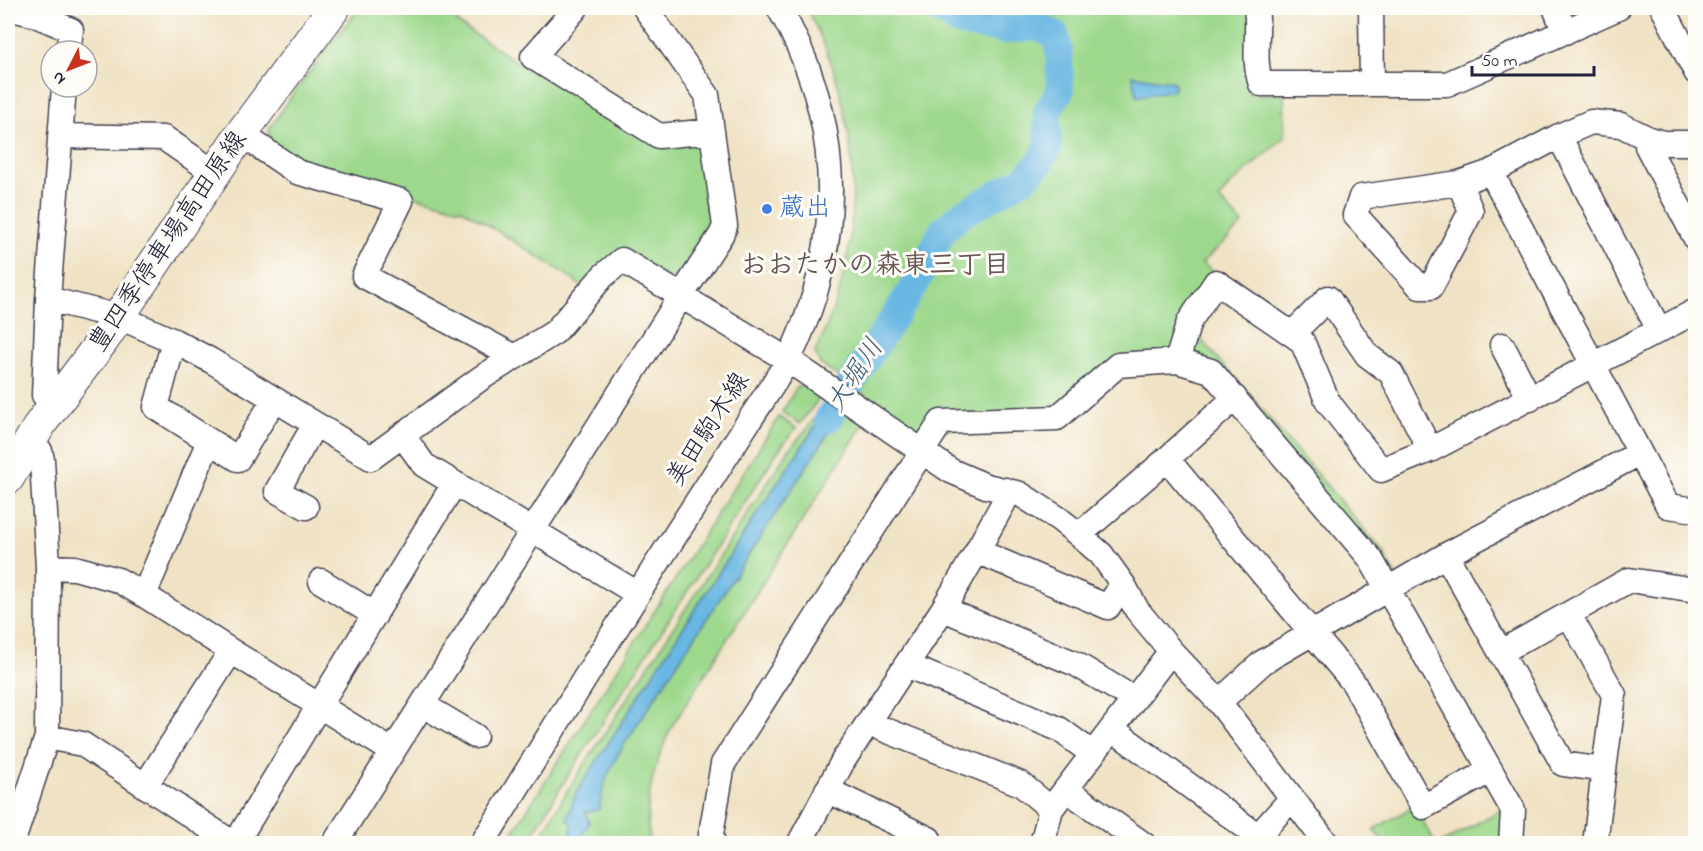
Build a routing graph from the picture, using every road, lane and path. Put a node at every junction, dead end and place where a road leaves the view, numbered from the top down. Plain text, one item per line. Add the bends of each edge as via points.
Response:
1 (8, 8) edge
2 (334, 8) edge
3 (576, 8) edge
4 (645, 8) edge
5 (779, 8) edge
6 (1256, 8) edge
7 (1371, 8) edge
8 (1555, 8) edge
9 (1618, 8) edge
10 (1663, 8) edge
11 (1565, 32) junction
12 (70, 39) edge
13 (1693, 61) edge
14 (1372, 83) junction
15 (63, 99) edge
16 (712, 131) junction
17 (242, 134) junction
18 (60, 136) junction
19 (1558, 136) junction
20 (1649, 139) junction
21 (1695, 143) edge
22 (1491, 172) junction
23 (215, 173) junction
24 (1458, 183) junction
25 (1695, 239) edge
26 (681, 296) junction
27 (48, 299) junction
28 (1695, 310) edge
29 (119, 317) junction
30 (1659, 330) junction
31 (1292, 334) junction
32 (174, 341) junction
33 (1502, 345) dead end
34 (515, 357) junction
35 (788, 360) junction
36 (1177, 361) junction
37 (1594, 364) junction
38 (1235, 398) junction
39 (1530, 399) junction
40 (274, 400) junction
41 (54, 404) junction
42 (315, 424) junction
43 (403, 436) junction
44 (209, 441) junction
45 (28, 443) junction
46 (1430, 450) junction
47 (922, 451) junction
48 (1640, 453) junction
49 (1167, 459) junction
50 (8, 478) edge
51 (454, 484) junction
52 (1006, 490) junction
53 (306, 507) dead end
54 (1695, 510) edge
55 (533, 531) junction
56 (1079, 535) junction
57 (977, 551) junction
58 (1446, 555) junction
59 (48, 567) junction
60 (321, 581) dead end
61 (1124, 586) junction
62 (1388, 588) junction
63 (1695, 590) edge
64 (638, 594) junction
65 (144, 595) junction
66 (943, 609) junction
67 (375, 615) junction
68 (1569, 615) junction
69 (1312, 634) junction
70 (231, 651) junction
71 (1171, 651) junction
72 (1501, 652) junction
73 (906, 665) junction
74 (1134, 699) junction
75 (1219, 702) junction
76 (318, 705) junction
77 (423, 705) junction
78 (868, 723) junction
79 (1112, 729) junction
80 (475, 735) dead end
81 (47, 737) junction
82 (392, 751) junction
83 (1093, 754) junction
84 (1604, 770) junction
85 (1490, 771) junction
86 (146, 786) junction
87 (1066, 789) junction
88 (827, 790) junction
89 (1292, 798) junction
90 (1052, 809) junction
91 (1255, 840) edge
92 (12, 843) edge
93 (235, 843) edge
94 (334, 843) edge
95 (482, 843) edge
96 (713, 843) edge
97 (799, 843) edge
98 (927, 843) edge
99 (1042, 843) edge
100 (1143, 843) edge
101 (1328, 843) edge
102 (1511, 843) edge
103 (1595, 843) edge

1 - 12 street via 71,30
2 - 17 main road, 豊四季停車場高田原線
3 - 16 street via 533,57 659,136
4 - 16 street via 707,95
5 - 35 street, 美田駒木線 via 795,35 819,102 828,138 830,178 821,271 808,316
6 - 14 street via 1257,74 1261,84
7 - 14 street
8 - 11 street
9 - 11 street
10 - 13 street
11 - 14 street via 1447,84
15 - 18 street
16 - 26 street via 725,226
17 - 23 main road, 豊四季停車場高田原線
17 - 34 street via 297,172 401,201 364,276
18 - 23 street via 164,138
18 - 27 street
19 - 20 street via 1591,122 1621,125
19 - 22 street
19 - 30 street
20 - 21 street via 1676,145
20 - 25 street via 1647,146
22 - 24 street
22 - 37 street
23 - 29 main road, 豊四季停車場高田原線
24 - 24 street via 1471,211 1431,287 1420,287 1355,215 1361,197
26 - 34 street via 622,260 603,276 555,332
26 - 35 street
26 - 55 street
27 - 29 street
27 - 41 street via 44,396
28 - 30 street
29 - 32 street
29 - 41 main road, 豊四季停車場高田原線
30 - 37 street
31 - 36 street via 1216,282 1189,322
31 - 46 street via 1302,341 1328,402 1381,470
31 - 46 street via 1328,298 1366,355 1391,373
32 - 40 street
32 - 44 street via 156,406
33 - 39 street
34 - 43 street
35 - 47 street
35 - 64 street, 美田駒木線
36 - 38 street via 1211,371
36 - 47 street via 1118,365 1057,418 941,422
37 - 39 street
37 - 48 street
38 - 49 street
38 - 62 street via 1370,558
39 - 46 street
40 - 42 street
40 - 44 street via 238,459
41 - 45 main road, 豊四季停車場高田原線
42 - 43 street via 371,458
42 - 53 street via 277,491
43 - 51 street via 424,465
44 - 65 street
45 - 50 main road, 豊四季停車場高田原線
45 - 59 street via 40,451 42,460
47 - 52 street via 951,471
47 - 96 street via 723,764 711,834
48 - 54 street via 1668,506
48 - 58 street
49 - 56 street
49 - 69 street
51 - 55 street
51 - 67 street
52 - 56 street via 1020,494
52 - 57 street via 1004,502
55 - 64 street
55 - 77 street
56 - 61 street via 1101,554
57 - 61 street via 1108,607
57 - 66 street
58 - 62 street
58 - 72 street
59 - 65 street via 95,573 118,580
59 - 81 street
60 - 67 street
61 - 71 street via 1137,610
62 - 69 street
62 - 85 street
63 - 68 street via 1629,580
64 - 95 street, 美田駒木線
65 - 70 street
66 - 73 street
66 - 74 street via 1076,664
67 - 76 street
68 - 72 street
68 - 84 street via 1614,695
69 - 75 street via 1263,662
69 - 85 street via 1353,682 1423,807
70 - 76 street
70 - 86 street
71 - 74 street
71 - 75 street
72 - 84 street via 1563,764
73 - 78 street
73 - 83 street via 1059,729
74 - 79 street
75 - 89 street
76 - 82 street
76 - 93 street
77 - 80 street
77 - 82 street
78 - 88 street
78 - 90 street via 1022,784
79 - 83 street
79 - 91 street
81 - 86 street via 82,744
81 - 92 street
82 - 94 street
83 - 87 street
84 - 103 street
85 - 102 street via 1513,810
86 - 93 street
87 - 90 street
87 - 100 street
88 - 97 street
88 - 98 street via 929,839
89 - 91 street
89 - 101 street
90 - 99 street

